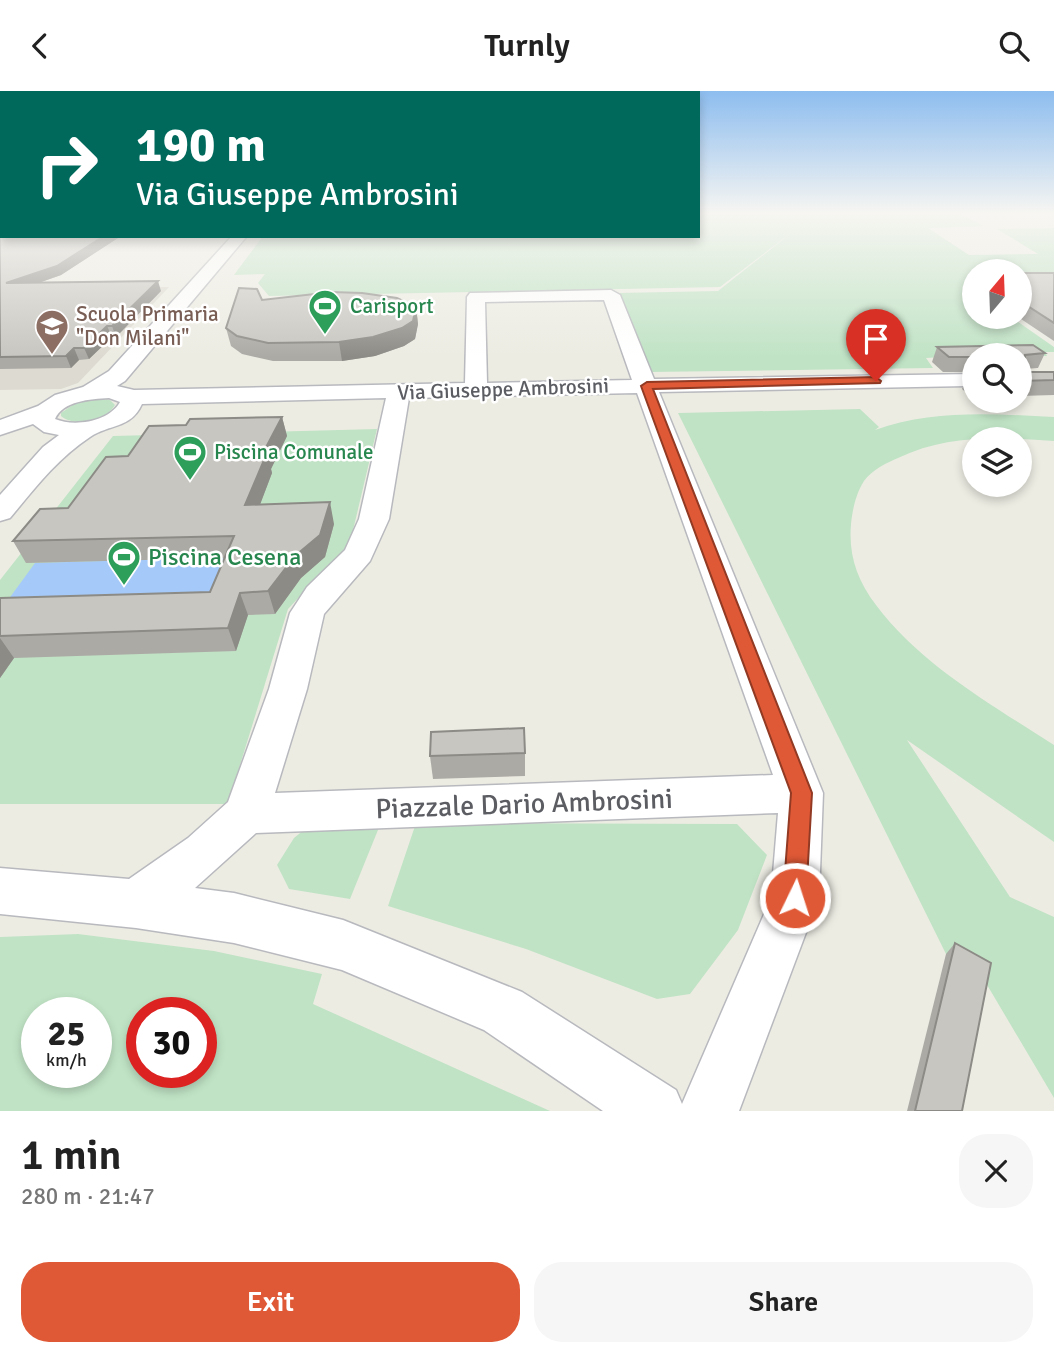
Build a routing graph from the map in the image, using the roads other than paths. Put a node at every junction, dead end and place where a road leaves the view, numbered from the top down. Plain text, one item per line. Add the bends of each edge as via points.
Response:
1 (221, 262) edge
2 (962, 379) edge
3 (647, 386) junction
4 (476, 389) junction
5 (399, 392) junction
6 (123, 394) junction
7 (0, 429) edge
8 (50, 429) junction
9 (0, 512) edge
10 (801, 793) junction
11 (246, 814) junction
12 (0, 891) edge
13 (136, 904) junction
14 (655, 1111) edge
15 (709, 1111) edge

1 - 6 street
2 - 3 street, Via Giuseppe Ambrosini
3 - 4 street, Via Giuseppe Ambrosini
3 - 4 street via 611,295 476,297
3 - 10 street
4 - 5 street, Via Giuseppe Ambrosini
5 - 6 street, Via Giuseppe Ambrosini via 332,404
5 - 11 street via 374,519 359,554 307,613 288,689
6 - 8 street via 111,421 85,429
6 - 8 street via 89,393 64,400
7 - 8 street
8 - 9 street
10 - 11 street, Piazzale Dario Ambrosini
10 - 15 street via 795,898
11 - 13 street via 204,853
12 - 13 street
13 - 14 street via 234,918 344,945 503,1011

